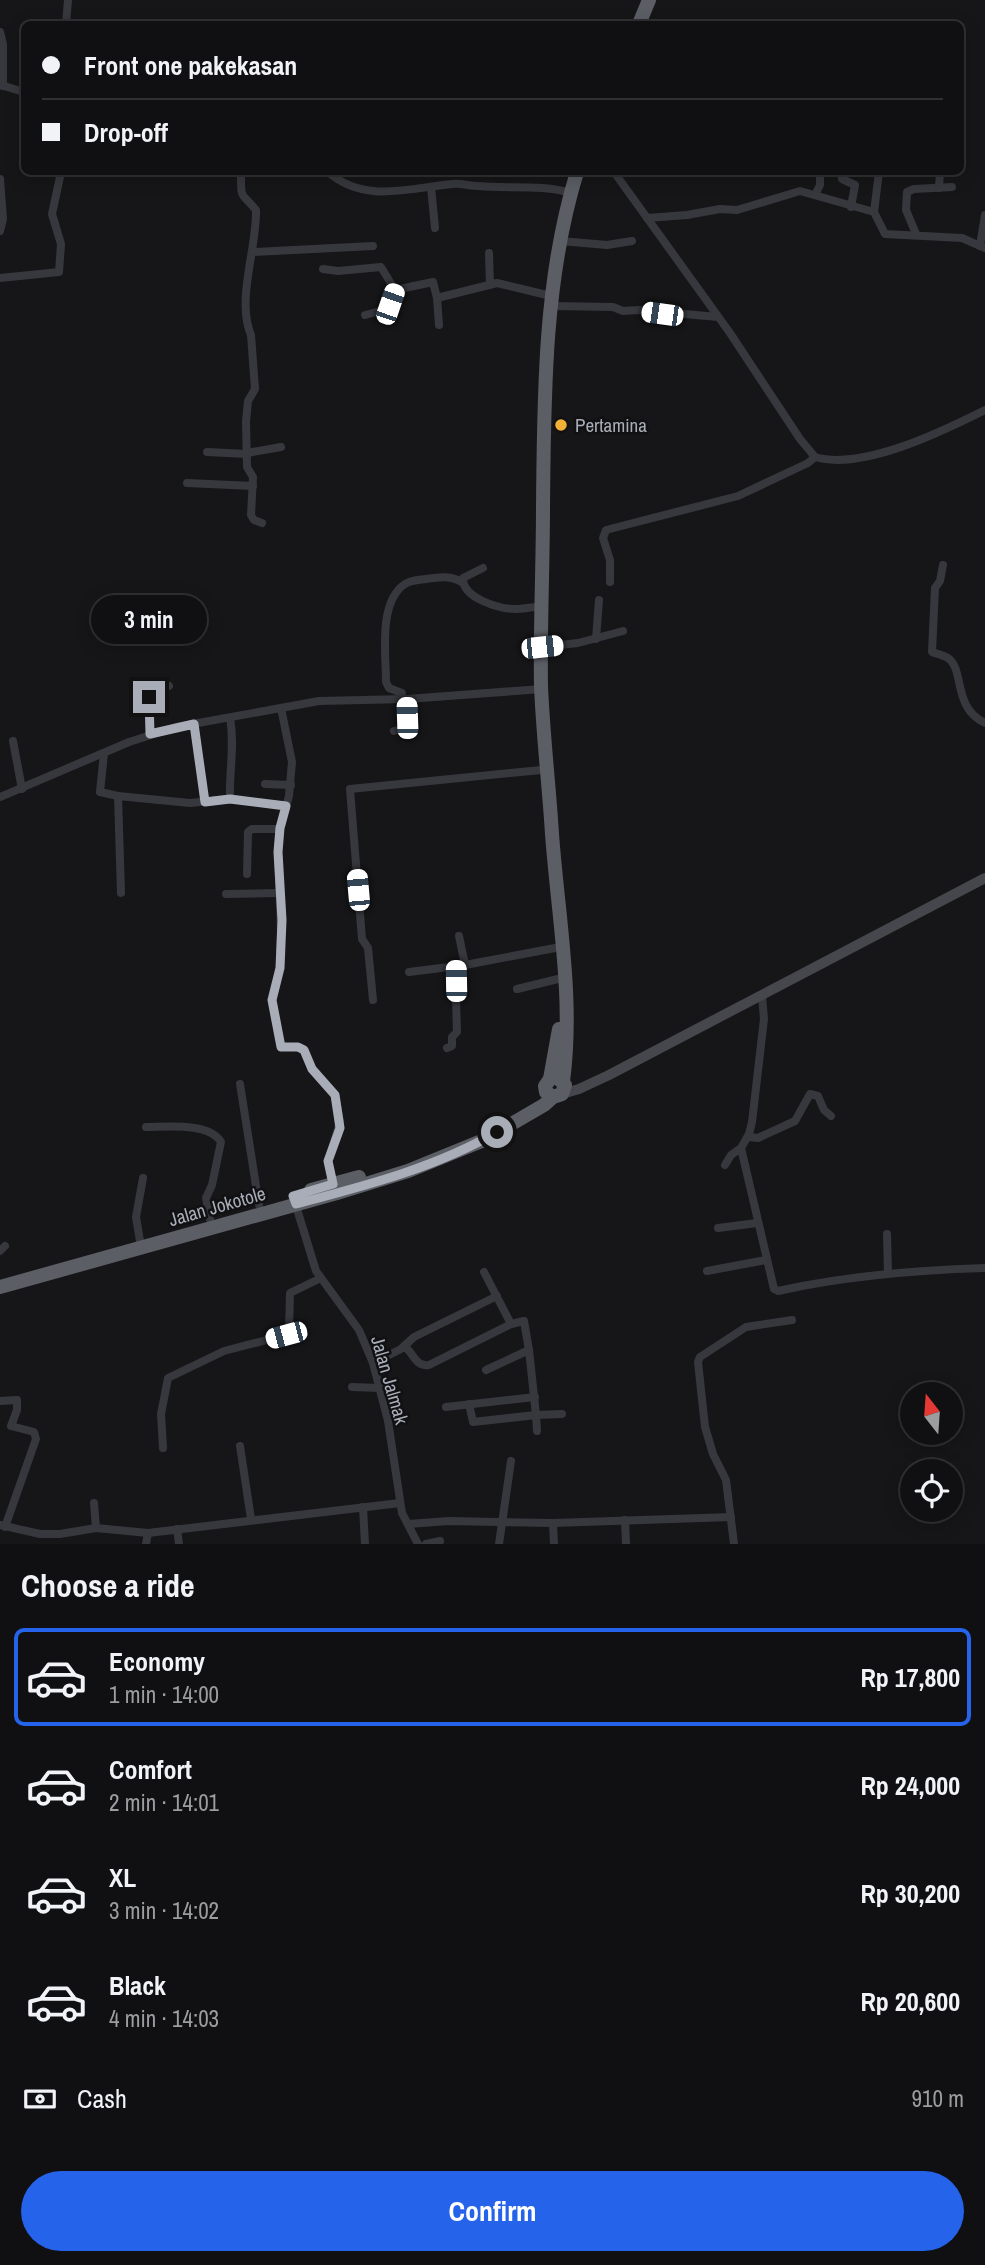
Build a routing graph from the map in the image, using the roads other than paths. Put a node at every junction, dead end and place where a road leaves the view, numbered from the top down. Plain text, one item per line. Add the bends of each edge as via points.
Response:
1 (68, 0) edge
2 (642, 0) edge
3 (649, 0) edge
4 (66, 21) edge
5 (634, 21) edge
6 (640, 21) edge
7 (0, 32) edge
8 (1, 85) edge
9 (21, 91) edge
10 (60, 175) edge
11 (241, 175) edge
12 (332, 175) edge
13 (574, 175) edge
14 (616, 175) edge
15 (820, 175) edge
16 (842, 175) edge
17 (879, 175) edge
18 (940, 175) edge
19 (0, 179) edge
20 (431, 187) junction
21 (952, 187) dead end
22 (939, 188) junction
23 (568, 192) junction
24 (815, 195) junction
25 (851, 206) junction
26 (874, 212) junction
27 (985, 215) edge
28 (647, 218) junction
29 (435, 228) dead end
30 (0, 231) edge
31 (916, 234) junction
32 (560, 241) junction
33 (632, 241) dead end
34 (373, 246) dead end
35 (982, 247) edge
36 (251, 252) junction
37 (488, 253) dead end
38 (323, 269) dead end
39 (0, 278) edge
40 (490, 285) junction
41 (395, 290) junction
42 (437, 298) junction
43 (549, 301) junction
44 (365, 315) dead end
45 (718, 317) junction
46 (439, 326) dead end
47 (985, 410) edge
48 (281, 447) dead end
49 (207, 452) dead end
50 (247, 453) junction
51 (815, 457) junction
52 (187, 483) dead end
53 (253, 486) junction
54 (262, 523) dead end
55 (943, 565) dead end
56 (482, 568) dead end
57 (610, 582) dead end
58 (463, 583) junction
59 (599, 600) dead end
60 (538, 607) junction
61 (623, 631) dead end
62 (596, 639) junction
63 (542, 647) junction
64 (169, 686) dead end
65 (539, 690) junction
66 (404, 699) junction
67 (281, 708) junction
68 (230, 718) junction
69 (985, 723) edge
70 (194, 724) junction
71 (394, 731) dead end
72 (150, 734) junction
73 (13, 741) dead end
74 (104, 753) junction
75 (541, 770) junction
76 (265, 784) dead end
77 (291, 785) junction
78 (22, 789) junction
79 (118, 796) junction
80 (0, 797) edge
81 (230, 799) junction
82 (205, 802) junction
83 (286, 806) junction
84 (280, 828) junction
85 (247, 874) dead end
86 (985, 878) edge
87 (553, 888) junction
88 (121, 893) dead end
89 (279, 893) junction
90 (226, 894) dead end
91 (459, 936) dead end
92 (555, 948) junction
93 (460, 965) junction
94 (409, 972) dead end
95 (558, 979) junction
96 (517, 989) dead end
97 (762, 996) junction
98 (373, 1000) dead end
99 (447, 1048) dead end
100 (240, 1084) dead end
101 (556, 1088) junction
102 (831, 1116) dead end
103 (146, 1127) dead end
104 (748, 1137) junction
105 (741, 1148) junction
106 (725, 1166) dead end
107 (143, 1178) dead end
108 (333, 1184) junction
109 (294, 1200) junction
110 (259, 1205) junction
111 (210, 1219) junction
112 (757, 1223) junction
113 (718, 1228) dead end
114 (184, 1231) junction
115 (887, 1234) dead end
116 (140, 1243) junction
117 (766, 1260) junction
118 (985, 1268) edge
119 (707, 1271) dead end
120 (484, 1272) dead end
121 (888, 1274) junction
122 (321, 1278) junction
123 (0, 1279) edge
124 (0, 1287) edge
125 (496, 1296) junction
126 (792, 1320) dead end
127 (511, 1324) junction
128 (404, 1346) junction
129 (529, 1350) junction
130 (373, 1363) junction
131 (486, 1370) dead end
132 (352, 1387) dead end
133 (380, 1388) junction
134 (535, 1397) junction
135 (0, 1401) edge
136 (469, 1404) junction
137 (446, 1406) dead end
138 (562, 1414) dead end
139 (536, 1415) junction
140 (537, 1431) dead end
141 (240, 1446) dead end
142 (163, 1448) dead end
143 (511, 1461) dead end
144 (94, 1503) dead end
145 (400, 1503) junction
146 (363, 1507) junction
147 (731, 1517) junction
148 (251, 1519) junction
149 (625, 1520) junction
150 (503, 1522) junction
151 (552, 1523) junction
152 (408, 1524) junction
153 (3, 1526) edge
154 (96, 1528) junction
155 (177, 1529) junction
156 (148, 1533) junction
157 (440, 1541) dead end
158 (146, 1544) edge
159 (179, 1544) edge
160 (365, 1544) edge
161 (418, 1544) edge
162 (426, 1544) edge
163 (499, 1544) edge
164 (554, 1544) edge
165 (626, 1544) edge
166 (734, 1544) edge

1 - 4 street
2 - 5 highway
3 - 6 highway
7 - 8 street via 4,44
8 - 9 street
10 - 39 street via 52,214 61,244 59,272
11 - 36 street via 243,199 256,210
12 - 20 street via 368,191
13 - 23 highway
14 - 28 street
15 - 24 street
16 - 25 street via 844,181 855,185
17 - 26 street
18 - 22 street
19 - 30 street
20 - 23 street via 462,184
20 - 29 street
21 - 22 street
22 - 31 street via 907,192 906,210
23 - 32 highway
23 - 43 highway via 553,240
24 - 25 street
24 - 28 street via 800,191 737,209
25 - 26 street
26 - 31 street via 885,234
27 - 35 street
28 - 45 street
31 - 35 street via 962,238
32 - 33 street via 607,245
32 - 43 highway
34 - 36 street
36 - 50 street via 246,302 255,389 247,405
37 - 40 street
38 - 41 street via 381,267
40 - 42 street
40 - 43 street via 497,283
41 - 42 street via 433,282
41 - 44 street via 388,309
42 - 46 street
43 - 45 street
43 - 60 highway via 539,442
43 - 63 highway
45 - 51 street
47 - 51 street via 871,456
48 - 50 street
49 - 50 street
50 - 53 street
51 - 57 street via 738,496 606,530 603,538
52 - 53 street
53 - 54 street via 251,515
55 - 69 street via 935,588 932,652 952,663 968,709
56 - 58 street via 466,575
58 - 60 street via 478,599 514,609
58 - 66 street via 440,577 410,582 401,587 389,607 386,682
59 - 62 street
60 - 65 highway
61 - 62 street
62 - 63 street
63 - 65 highway
64 - 72 street via 150,694
65 - 66 street
65 - 75 highway
65 - 87 highway
66 - 67 street via 341,699
66 - 71 street via 404,728
67 - 68 street
67 - 77 street via 292,762
68 - 70 street
68 - 81 street
70 - 72 street
70 - 82 street
72 - 74 street
73 - 78 street
74 - 78 street
74 - 79 street via 100,792
75 - 87 highway
75 - 98 street via 350,789 362,939 368,948
76 - 77 street
77 - 83 street
78 - 80 street
79 - 82 street
79 - 88 street
81 - 82 street
81 - 83 street
83 - 84 street
84 - 85 street via 248,832
84 - 89 street
86 - 97 main road
87 - 92 highway
87 - 101 highway via 567,993 566,1049
89 - 90 street
89 - 108 street via 280,968 272,1006 281,1047 304,1050 312,1069 335,1095 340,1128 328,1161
91 - 93 street
92 - 93 street
92 - 95 highway
93 - 94 street
93 - 99 street via 457,1032
95 - 96 street
95 - 101 highway
97 - 101 main road via 588,1085
97 - 104 street via 761,1056
100 - 110 street
101 - 108 highway, Jalan Jokotole via 471,1138
101 - 109 highway, Jalan Jokotole via 544,1105 459,1152 408,1171
102 - 104 street via 816,1094 810,1094 795,1121 758,1138
103 - 111 street via 197,1128 218,1137 221,1142 212,1185 205,1198
104 - 105 street
105 - 106 street
105 - 112 street
107 - 116 street via 136,1217
108 - 109 highway, Jalan Jokotole
109 - 110 highway, Jalan Jokotole
109 - 114 highway, Jalan Jokotole
109 - 122 street, Jalan Jalmak
110 - 111 highway, Jalan Jokotole
111 - 114 highway, Jalan Jokotole
112 - 113 street
112 - 117 street
114 - 116 highway, Jalan Jokotole
115 - 121 street
116 - 123 highway, Jalan Jokotole
116 - 124 highway, Jalan Jokotole
117 - 119 street
117 - 121 street via 772,1286 778,1291
118 - 121 street
120 - 125 street
122 - 130 street, Jalan Jalmak via 359,1330
122 - 142 street via 290,1293 286,1335 224,1351 168,1378 161,1414
125 - 127 street
125 - 128 street
126 - 147 street via 746,1327 698,1362 705,1427 726,1480
127 - 128 street via 429,1365 418,1363
127 - 129 street via 524,1321
128 - 130 street
129 - 131 street
129 - 134 street
130 - 133 street, Jalan Jalmak
132 - 133 street
133 - 145 street, Jalan Jalmak
134 - 136 street
134 - 139 street
135 - 153 street via 17,1400 11,1426 30,1429 36,1439
136 - 137 street
136 - 139 street via 473,1422
138 - 139 street
139 - 140 street
141 - 148 street
143 - 150 street
144 - 154 street
145 - 146 street
145 - 152 street, Jalan Jalmak
146 - 148 street
146 - 160 street
147 - 149 street
147 - 166 street
148 - 155 street
149 - 151 street
149 - 165 street
150 - 151 street
150 - 152 street
150 - 163 street
151 - 164 street
152 - 161 street, Jalan Jalmak
153 - 154 street via 40,1534
154 - 156 street
155 - 156 street
155 - 159 street
156 - 158 street
157 - 162 street

